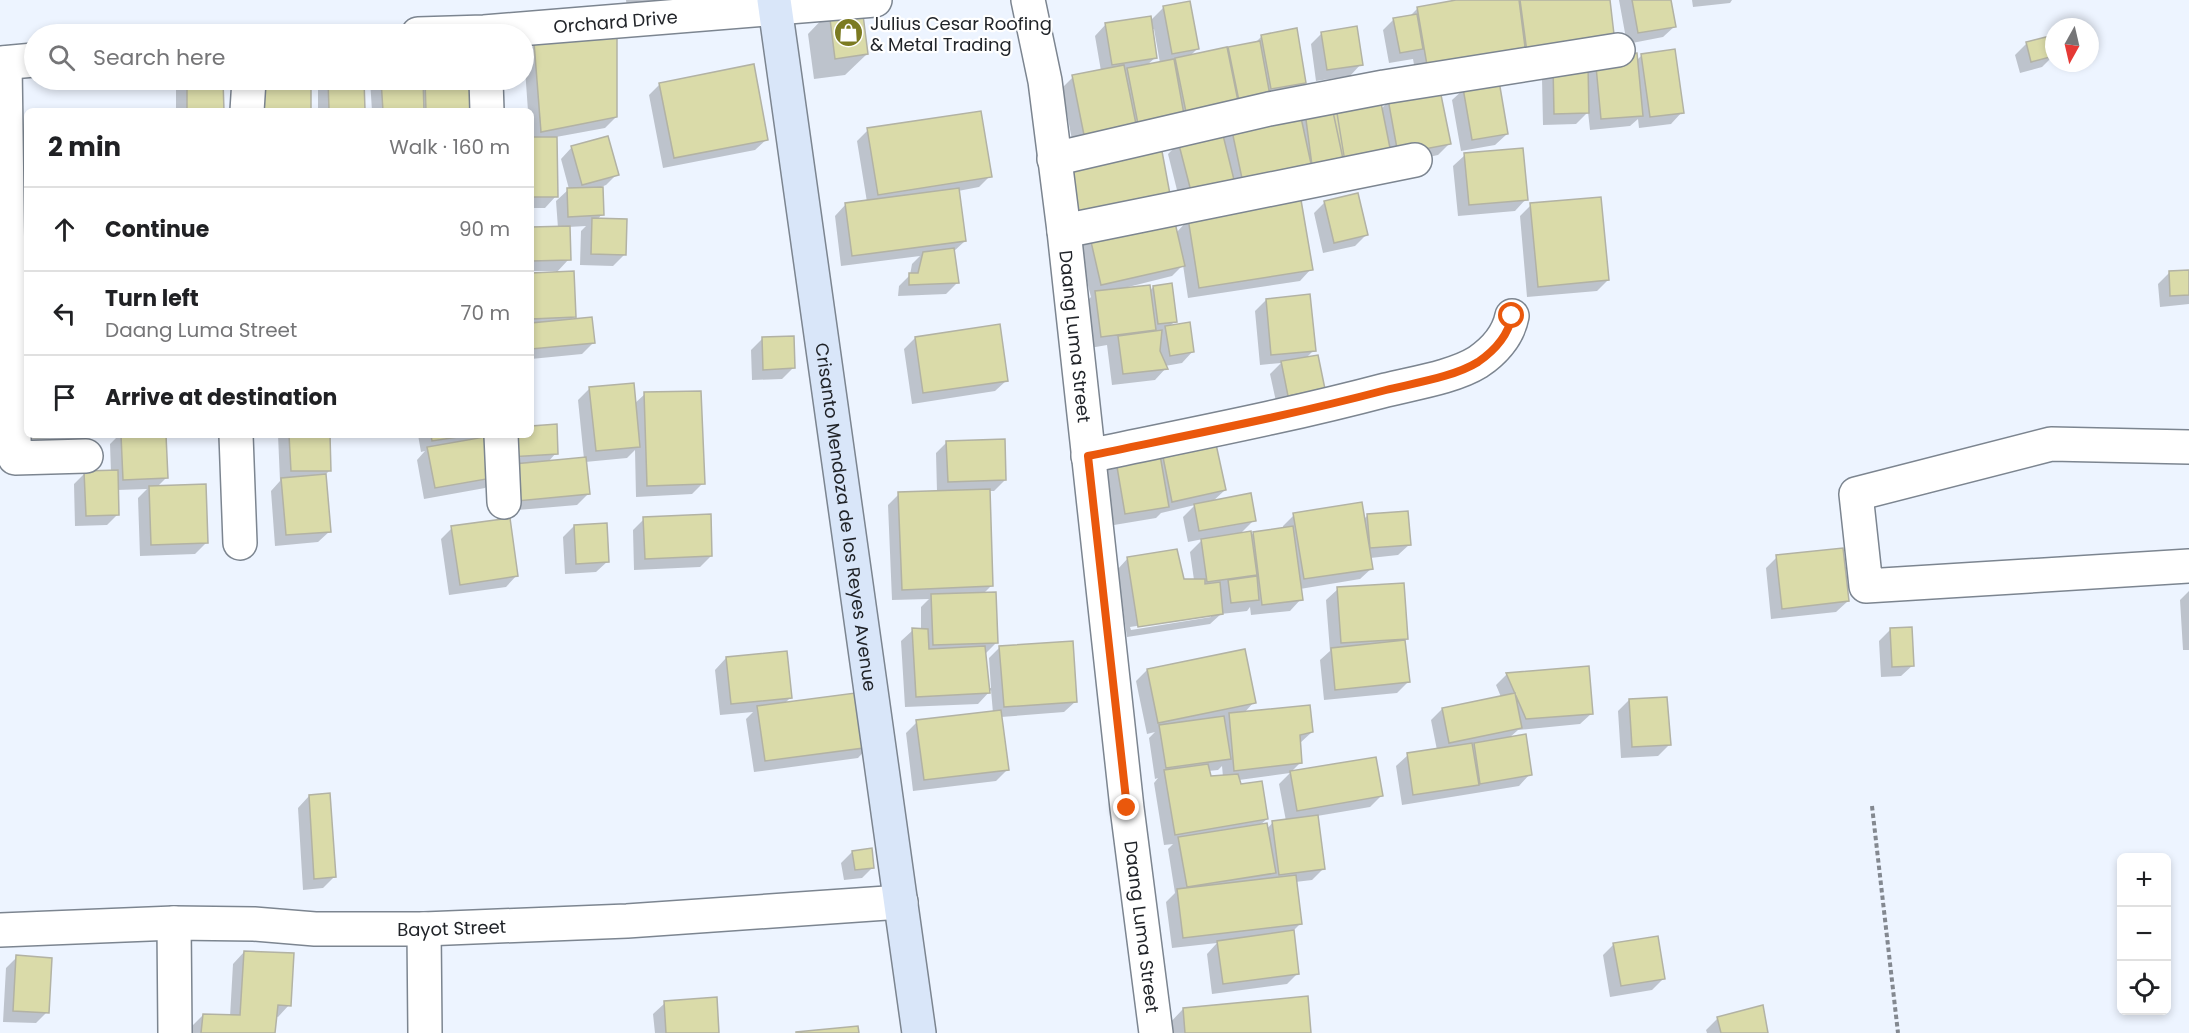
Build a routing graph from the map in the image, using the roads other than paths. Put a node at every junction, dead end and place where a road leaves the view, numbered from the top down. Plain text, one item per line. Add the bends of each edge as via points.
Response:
1 (875, 0) edge
2 (1028, 0) edge
3 (775, 5) edge
4 (534, 28) edge
5 (1618, 50) dead end
6 (13, 62) edge
7 (248, 90) edge
8 (486, 90) edge
9 (247, 108) edge
10 (487, 108) edge
11 (1054, 159) junction
12 (1415, 160) dead end
13 (1064, 231) junction
14 (1512, 316) dead end
15 (5, 341) edge
16 (236, 438) edge
17 (501, 438) edge
18 (2189, 447) edge
19 (86, 456) dead end
20 (1088, 456) junction
21 (504, 502) dead end
22 (240, 543) dead end
23 (2189, 566) edge
24 (901, 902) junction
25 (174, 923) junction
26 (424, 929) junction
27 (0, 930) edge
28 (175, 1033) edge
29 (425, 1033) edge
30 (919, 1033) edge
31 (1156, 1033) edge

1 - 3 street, Orchard Drive
2 - 11 street, Daang Luma Street via 1045,81
3 - 4 street, Orchard Drive
3 - 24 main road, Crisanto Mendoza de los Reyes Avenue
5 - 11 street via 1269,109
6 - 15 street
7 - 9 street
8 - 10 street
11 - 13 street, Daang Luma Street
12 - 13 street
13 - 20 street, Daang Luma Street
14 - 20 street via 1505,336 1491,351 1476,363 1448,374 1340,402
15 - 19 street via 15,458
16 - 22 street
17 - 21 street
18 - 23 street via 2051,444 1856,494 1866,586
20 - 31 street, Daang Luma Street
24 - 26 street, Bayot Street via 627,921
24 - 30 main road, Crisanto Mendoza de los Reyes Avenue
25 - 26 street, Bayot Street via 315,930
25 - 27 street, Bayot Street
25 - 28 street
26 - 29 street

